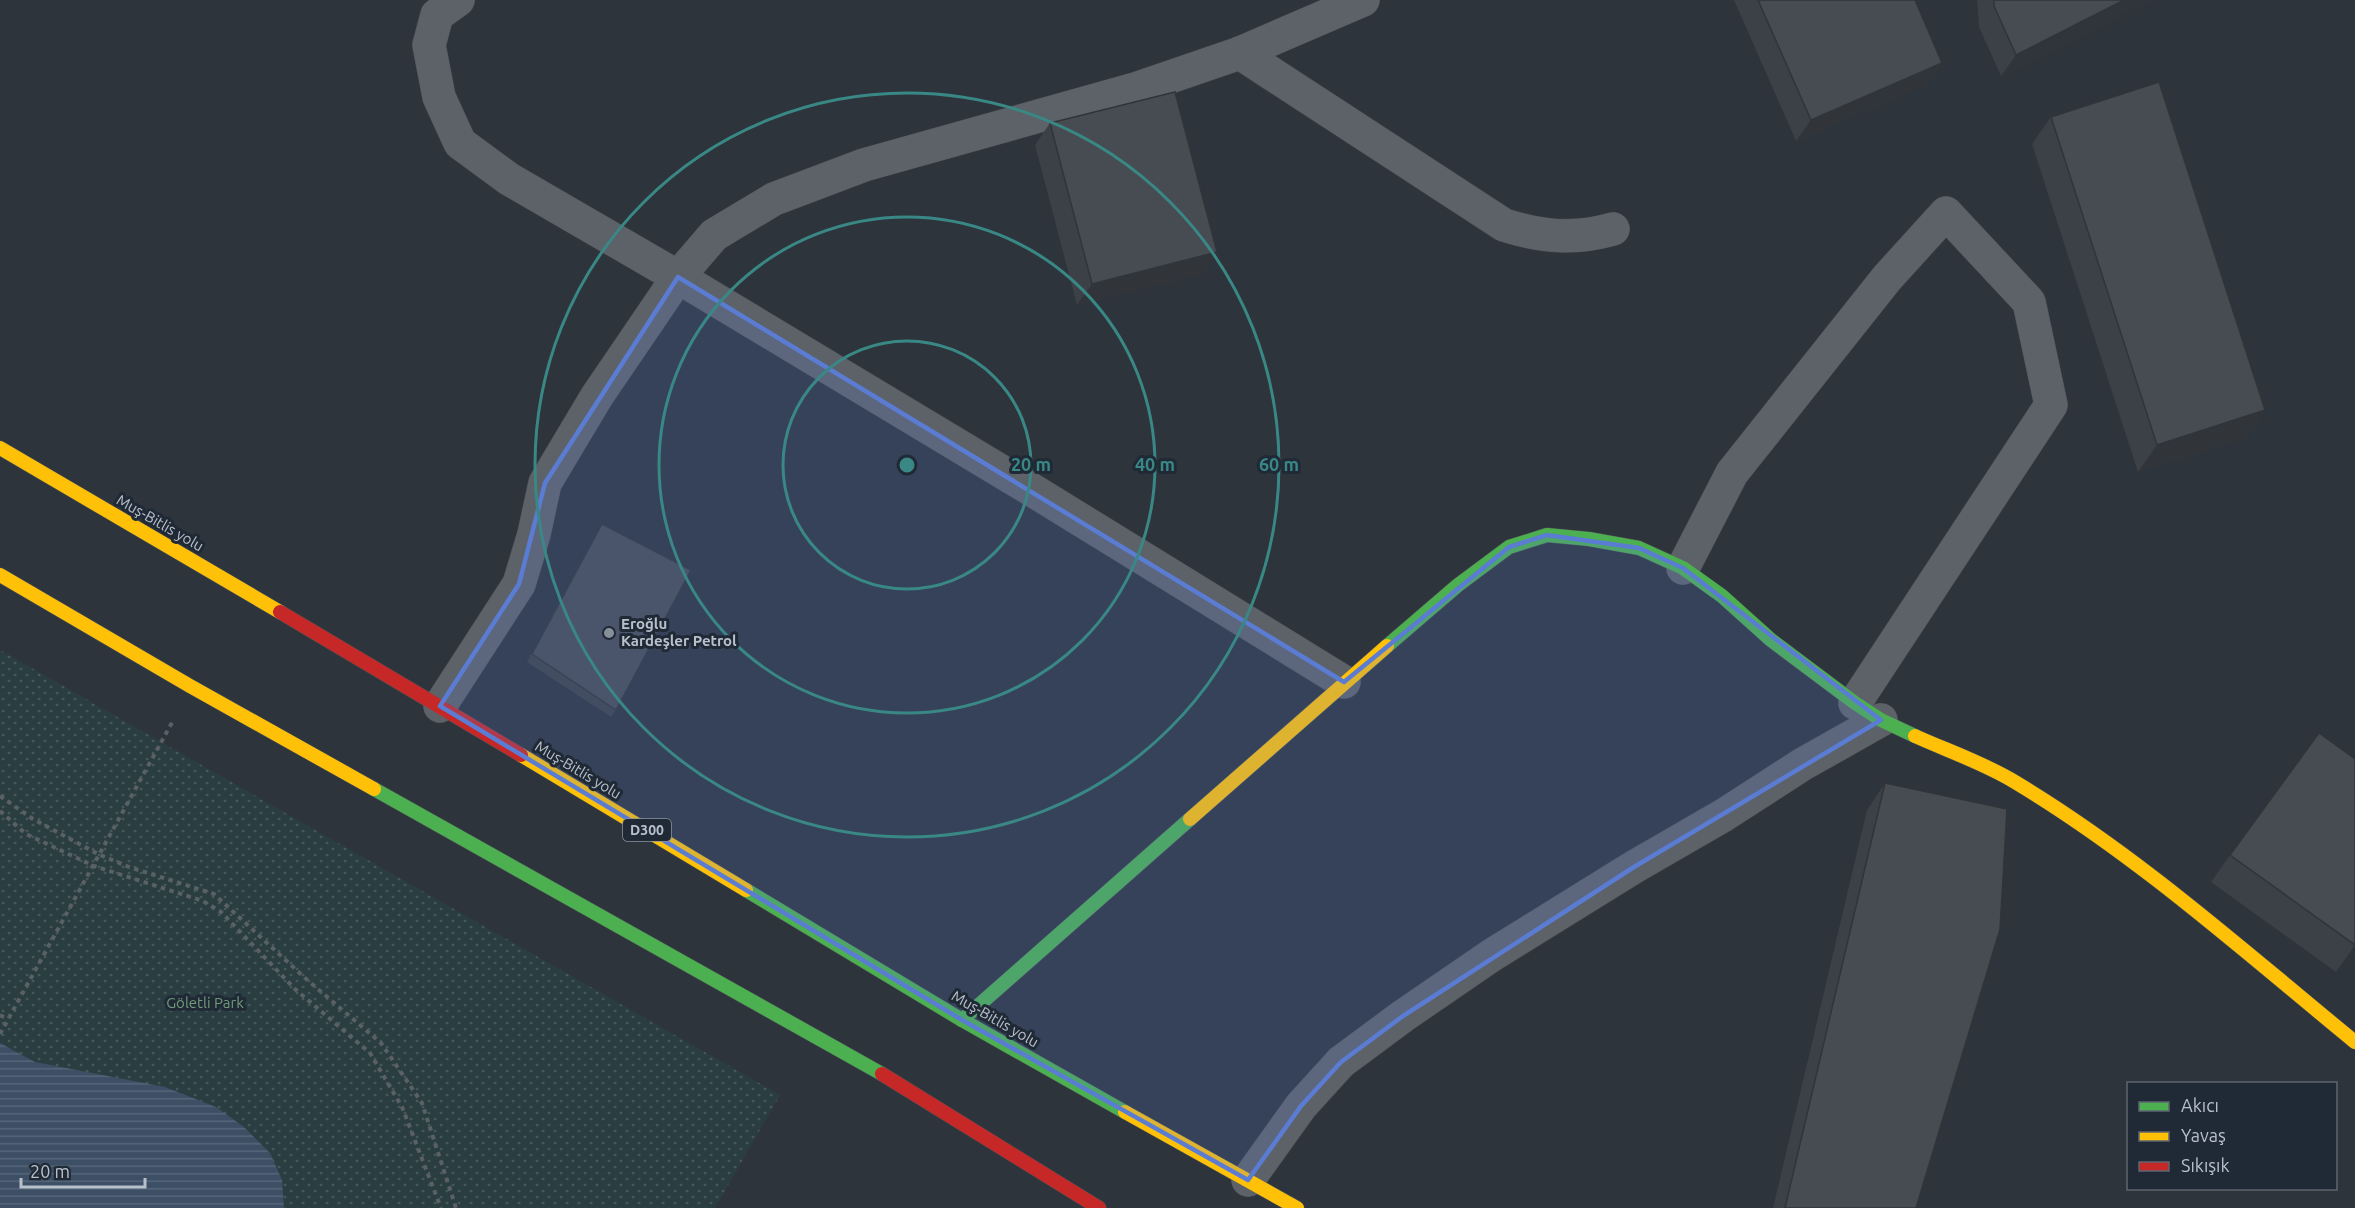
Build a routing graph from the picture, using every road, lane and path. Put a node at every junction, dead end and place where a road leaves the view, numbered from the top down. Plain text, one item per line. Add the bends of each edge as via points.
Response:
1 (458, 0) edge
2 (1363, 0) edge
3 (1240, 52) junction
4 (1613, 230) dead end
5 (678, 278) junction
6 (0, 448) edge
7 (1683, 568) junction
8 (0, 574) edge
9 (1344, 682) junction
10 (440, 706) junction
11 (1868, 712) junction
12 (162, 742) dead end
13 (0, 796) edge
14 (0, 812) edge
15 (98, 854) junction
16 (94, 866) junction
17 (0, 1015) edge
18 (7, 1019) junction
19 (962, 1020) junction
20 (0, 1034) edge
21 (2355, 1042) edge
22 (1248, 1180) junction
23 (441, 1208) edge
24 (456, 1208) edge
25 (1099, 1208) edge
26 (1297, 1208) edge

1 - 5 street via 437,15 429,45 439,97 460,143 509,179
2 - 3 street
3 - 4 street via 1504,225 1534,234 1588,236
3 - 5 street via 1135,89 864,165 774,199 714,235
5 - 9 street
5 - 10 street via 597,396 544,483 519,584
6 - 10 main road, Muş-Bitlis yolu / D300
7 - 9 main road via 1640,548 1589,539 1547,535 1509,547
7 - 11 main road
7 - 11 street via 1732,473 1887,278 1946,213 2029,302 2051,405
8 - 25 main road via 200,692 892,1080
9 - 19 main road
10 - 19 main road, Muş-Bitlis yolu / D300
11 - 21 main road via 2012,780 2066,814 2175,895
11 - 22 street via 1803,764 1523,936 1341,1062 1301,1106
12 - 15 path
13 - 15 path
14 - 16 path via 26,834
15 - 16 path
15 - 24 path via 214,894 381,1043 422,1102
16 - 18 path
16 - 23 path via 203,901 221,912 295,989 370,1053 402,1107
17 - 18 path
18 - 20 path
19 - 22 main road, Muş-Bitlis yolu / D300
22 - 26 main road, Muş-Bitlis yolu / D300

